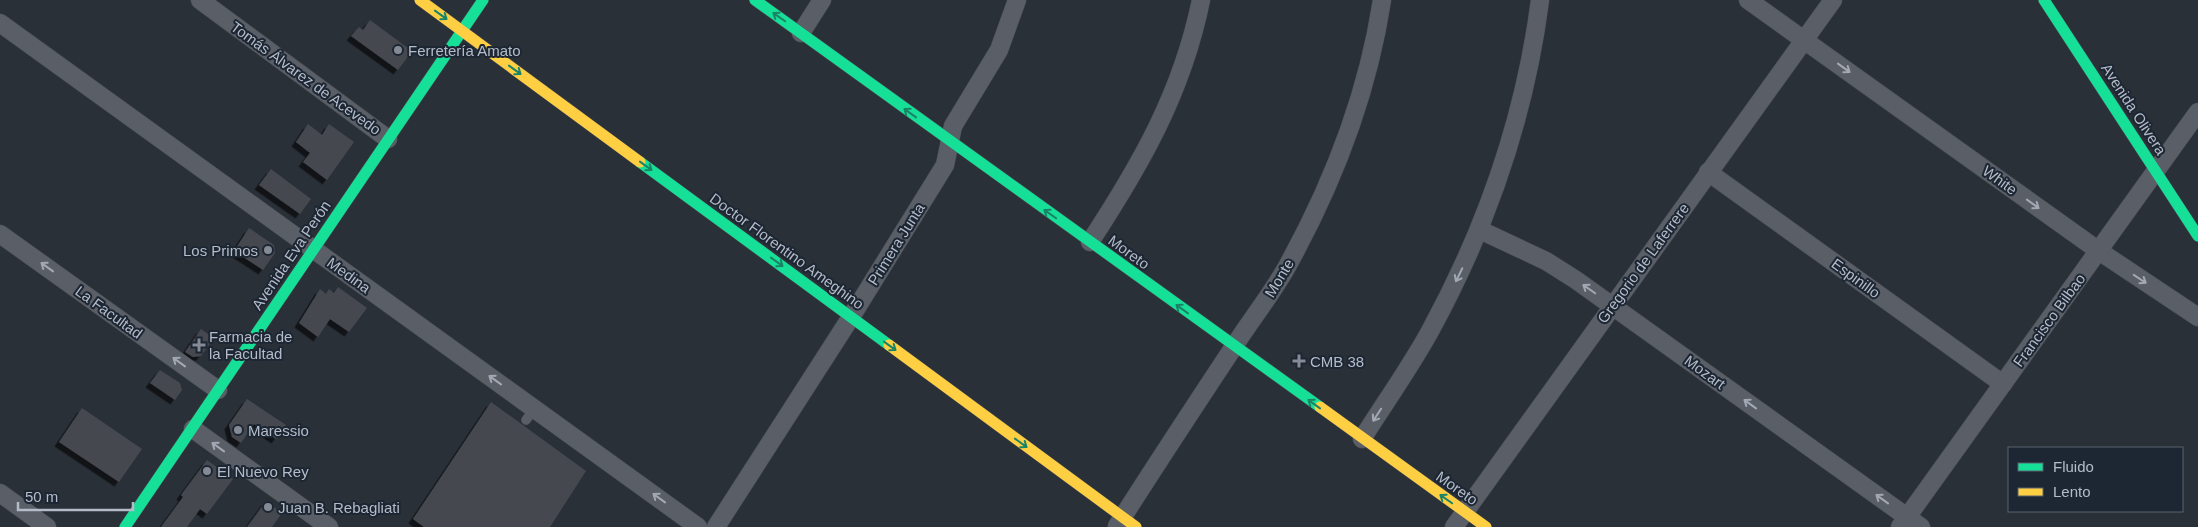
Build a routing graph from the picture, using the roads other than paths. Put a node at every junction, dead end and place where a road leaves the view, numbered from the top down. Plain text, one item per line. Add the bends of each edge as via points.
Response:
1 (200, 0) edge
2 (420, 0) edge
3 (482, 0) edge
4 (755, 0) edge
5 (822, 0) edge
6 (1017, 0) edge
7 (1200, 0) edge
8 (1382, 0) edge
9 (1540, 0) edge
10 (1748, 0) edge
11 (1833, 0) edge
12 (2044, 0) edge
13 (0, 23) edge
14 (462, 30) junction
15 (801, 33) junction
16 (1804, 40) junction
17 (2198, 112) edge
18 (388, 139) junction
19 (949, 142) junction
20 (2155, 170) junction
21 (1708, 172) junction
22 (1480, 230) junction
23 (0, 234) edge
24 (2198, 236) edge
25 (1090, 242) junction
26 (313, 249) junction
27 (2099, 252) junction
28 (1613, 306) junction
29 (851, 317) junction
30 (2198, 317) edge
31 (1234, 346) junction
32 (2003, 384) junction
33 (218, 390) junction
34 (193, 429) junction
35 (1362, 439) junction
36 (0, 493) edge
37 (1465, 512) junction
38 (1903, 522) edge
39 (1125, 524) edge
40 (47, 527) edge
41 (125, 527) edge
42 (329, 527) edge
43 (698, 527) edge
44 (716, 527) edge
45 (1454, 527) edge
46 (1486, 527) edge
47 (1921, 527) edge

1 - 18 street, Tomás Álvarez de Acevedo
2 -> 14 street, Doctor Florentino Ameghino
3 - 14 street, Avenida Eva Perón
15 -> 4 street, Moreto
5 - 15 street
6 - 19 street, Primera Junta via 998,50 952,126
7 - 25 street via 1185,59 1158,127 1134,174
8 - 31 street, Monte via 1363,87 1334,171 1289,264
9 - 22 street via 1532,53 1513,134
10 - 16 street, White
11 - 16 street, Gregorio de Laferrere
12 - 20 street, Avenida Olivera
13 - 26 street, Medina
14 - 18 street, Avenida Eva Perón
14 -> 29 street, Doctor Florentino Ameghino
19 -> 15 street, Moreto
16 - 21 street, Gregorio de Laferrere
16 -> 27 street, White
17 - 20 street, Francisco Bilbao
18 - 26 street, Avenida Eva Perón
25 -> 19 street, Moreto
19 - 29 street, Primera Junta via 944,165
20 - 24 street, Avenida Olivera
20 - 27 street, Francisco Bilbao
21 - 28 street, Gregorio de Laferrere
21 - 32 street, Espinillo
28 -> 22 street, Mozart via 1546,261
22 -> 35 street via 1428,335
33 -> 23 street, La Facultad
31 -> 25 street, Moreto
26 - 33 street, Avenida Eva Perón
43 -> 26 street, Medina via 530,414
27 -> 30 street, White
27 - 32 street, Francisco Bilbao
28 - 37 street, Gregorio de Laferrere
38 -> 28 street, Mozart
29 -> 39 street, Doctor Florentino Ameghino
29 - 44 street, Primera Junta
35 -> 31 street, Moreto
31 - 39 street, Monte
32 - 38 street, Francisco Bilbao
33 - 34 street, Avenida Eva Perón
34 - 41 street, Avenida Eva Perón
42 -> 34 street
37 -> 35 street, Moreto
36 - 40 street
37 - 45 street, Gregorio de Laferrere
37 - 46 street, Moreto
38 - 47 street, Mozart

